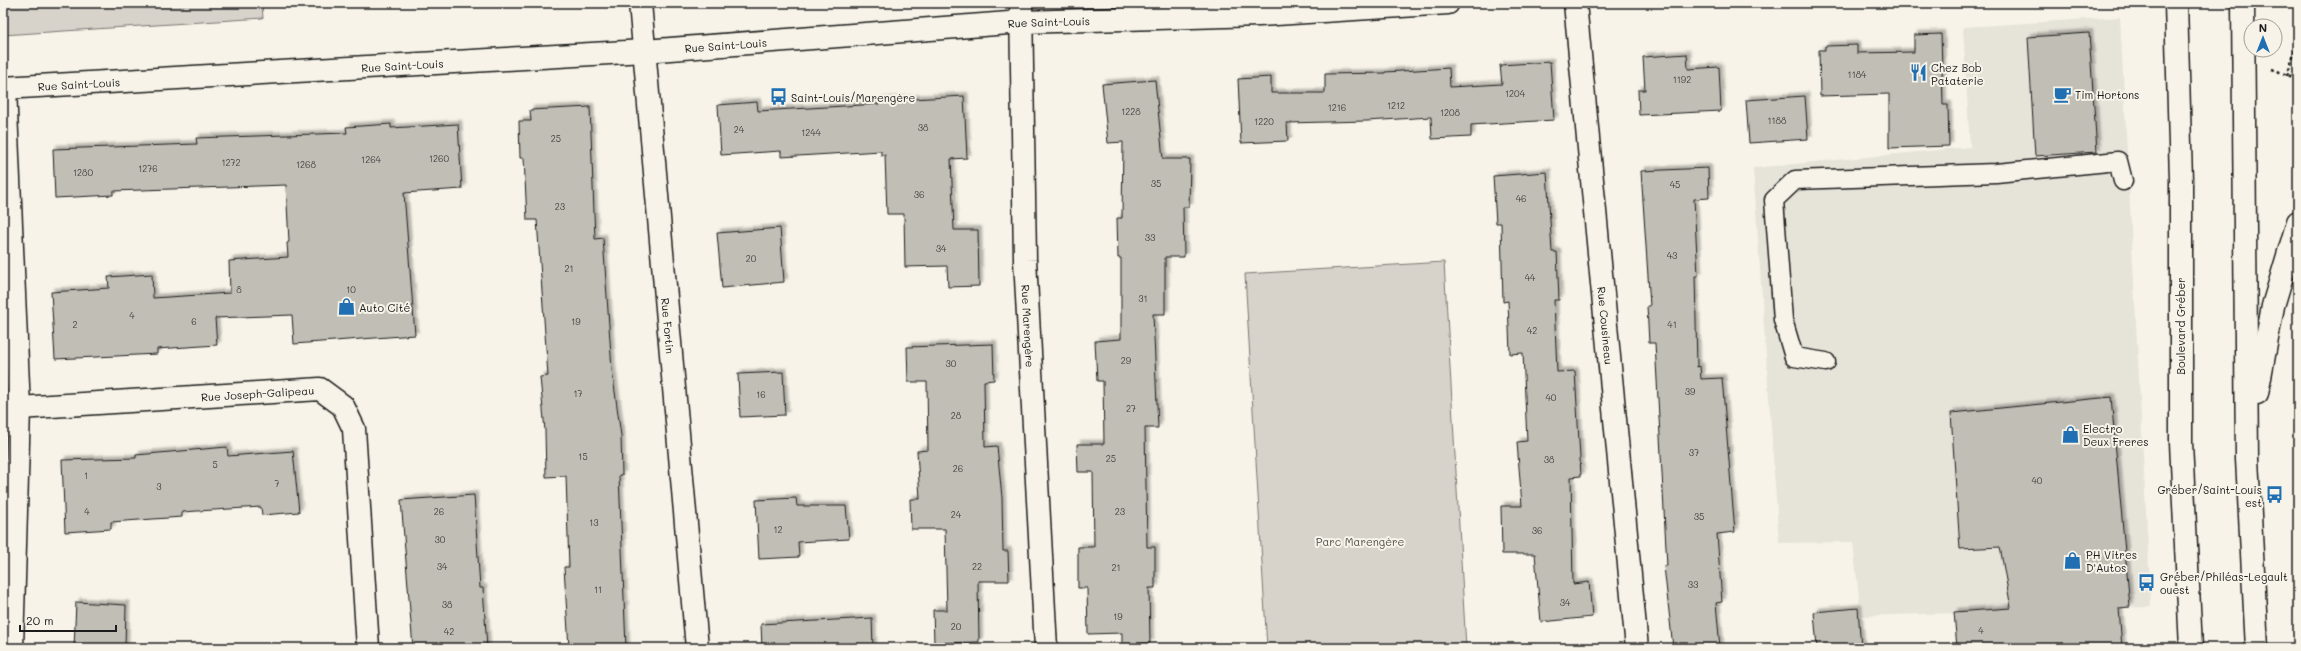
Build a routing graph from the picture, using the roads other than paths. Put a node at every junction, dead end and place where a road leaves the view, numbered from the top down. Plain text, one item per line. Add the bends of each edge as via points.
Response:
1 (640, 3) edge
2 (1448, 3) edge
3 (1575, 3) edge
4 (2176, 3) edge
5 (2243, 3) edge
6 (1259, 9) edge
7 (1022, 13) edge
8 (644, 51) junction
9 (4, 88) edge
10 (2123, 182) dead end
11 (2298, 222) edge
12 (1826, 362) dead end
13 (19, 408) junction
14 (2247, 459) junction
15 (12, 648) edge
16 (368, 648) edge
17 (697, 648) edge
18 (1046, 648) edge
19 (1638, 648) edge
20 (2191, 648) edge
21 (2257, 648) edge

1 - 8 street, Rue Fortin
2 - 6 street, Rue Saint-Louis
3 - 19 street, Rue Cousineau
4 - 20 street, Boulevard Gréber via 2181,180 2181,442
5 - 14 street
6 - 7 street, Rue Saint-Louis
7 - 8 street, Rue Saint-Louis
7 - 18 street, Rue Marengère via 1026,260
8 - 9 street, Rue Saint-Louis
8 - 17 street, Rue Fortin
9 - 13 street
10 - 12 lane via 2118,161 1996,173 1795,180 1774,200 1783,320 1794,357
11 - 14 street via 2274,306
13 - 15 street
13 - 16 street, Rue Joseph-Galipeau via 320,390 343,406 354,429
14 - 21 street

